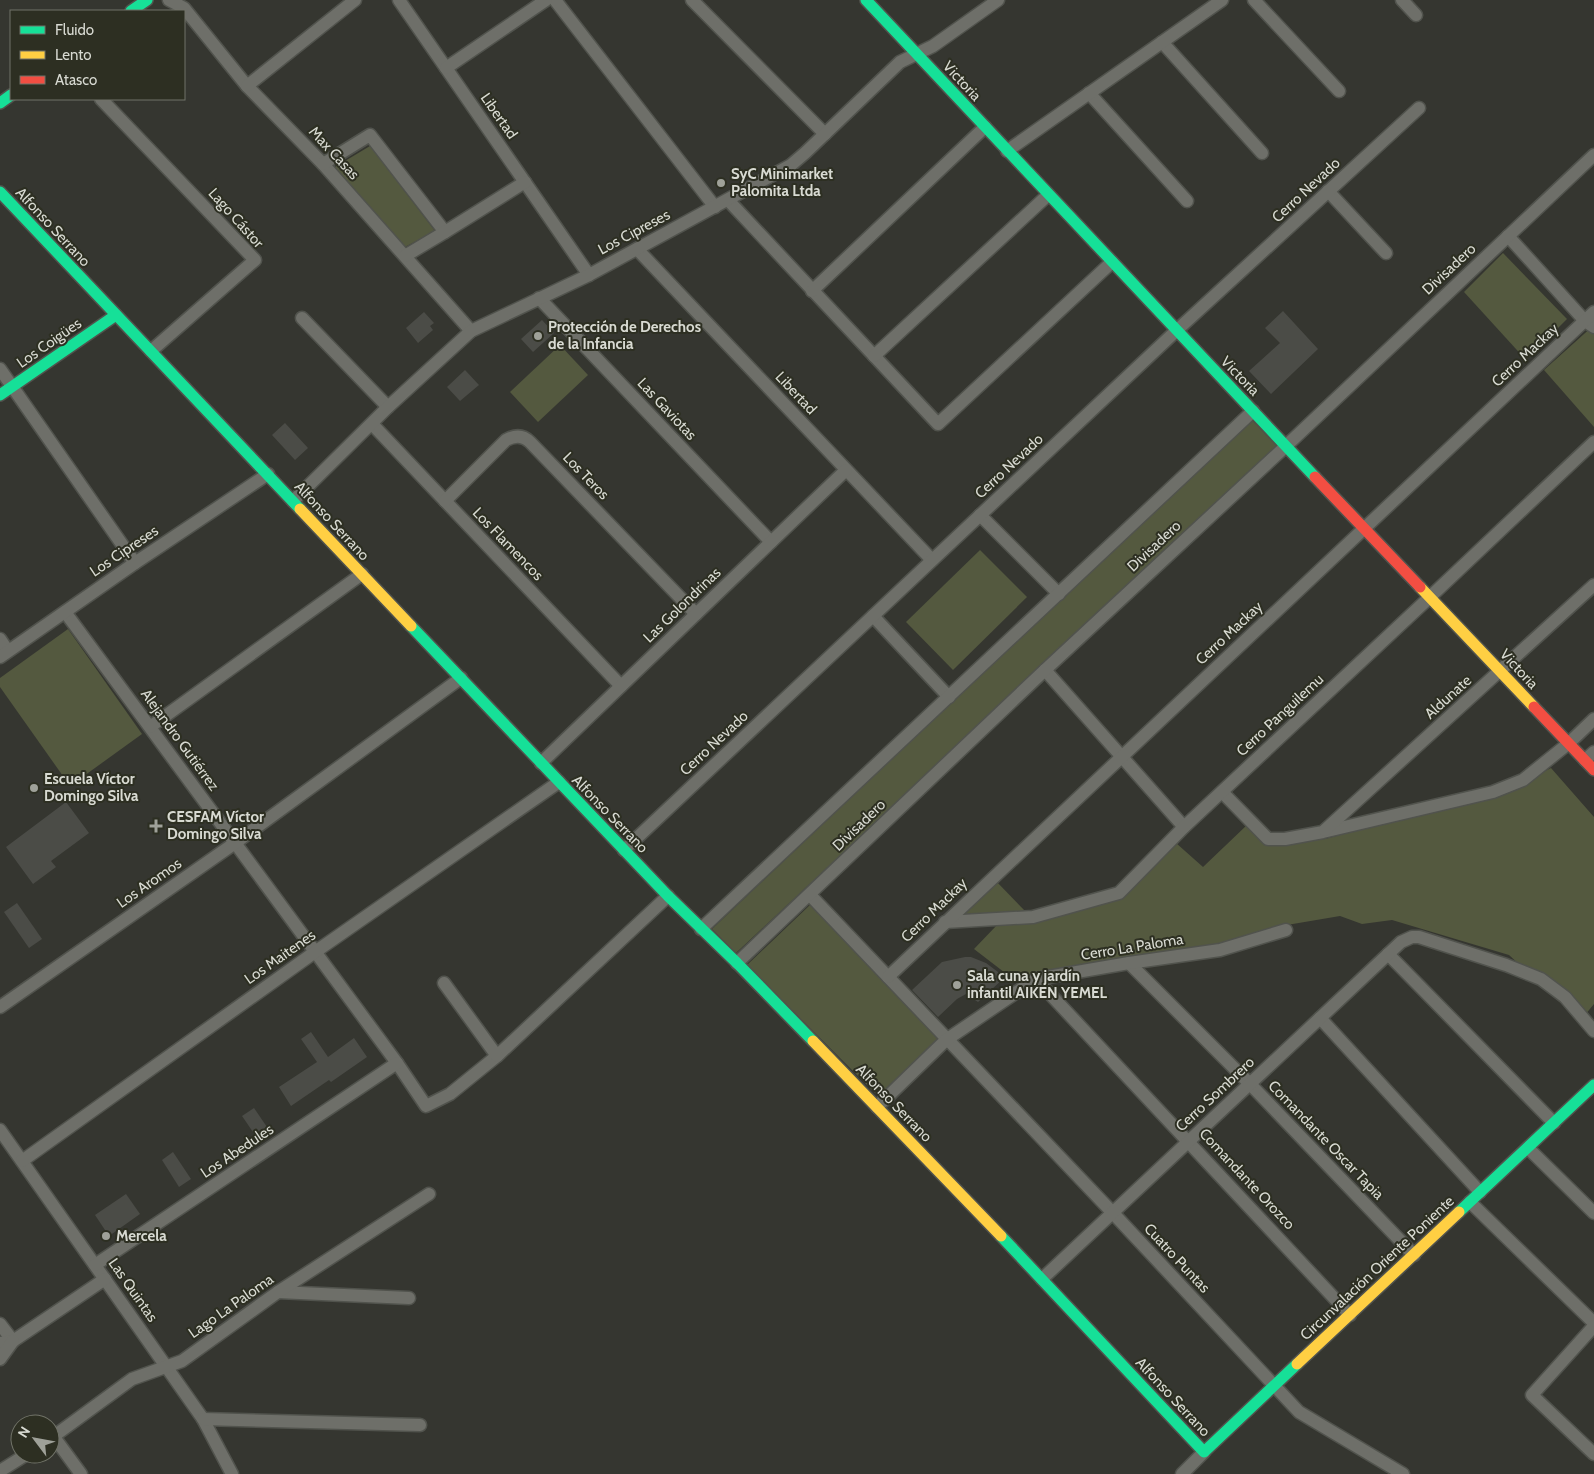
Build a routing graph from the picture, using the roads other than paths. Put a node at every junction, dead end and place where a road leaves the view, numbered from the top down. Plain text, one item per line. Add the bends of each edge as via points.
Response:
1 (148, 0) edge
2 (169, 0) edge
3 (355, 0) edge
4 (399, 0) edge
5 (546, 0) edge
6 (555, 0) edge
7 (692, 0) edge
8 (866, 0) edge
9 (998, 0) edge
10 (1222, 0) edge
11 (1254, 0) edge
12 (1402, 0) edge
13 (133, 10) edge
14 (1416, 16) dead end
15 (1162, 42) junction
16 (916, 53) junction
17 (446, 68) junction
18 (247, 86) junction
19 (1339, 91) dead end
20 (1089, 93) junction
21 (102, 100) edge
22 (1418, 108) dead end
23 (985, 127) junction
24 (825, 134) junction
25 (1007, 151) junction
26 (1262, 153) dead end
27 (1594, 155) edge
28 (323, 164) junction
29 (525, 182) junction
30 (1328, 191) junction
31 (0, 192) edge
32 (1048, 195) junction
33 (728, 200) junction
34 (1186, 200) dead end
35 (715, 207) junction
36 (445, 232) junction
37 (1508, 236) junction
38 (637, 249) junction
39 (1386, 253) dead end
40 (405, 256) junction
41 (1112, 262) junction
42 (589, 275) junction
43 (812, 290) junction
44 (539, 298) junction
45 (116, 315) junction
46 (302, 318) dead end
47 (1591, 320) edge
48 (472, 331) junction
49 (1176, 331) junction
50 (152, 351) junction
51 (874, 356) junction
52 (0, 369) edge
53 (12, 387) junction
54 (0, 395) edge
55 (388, 407) junction
56 (1253, 411) junction
57 (372, 424) junction
58 (1594, 442) edge
59 (1286, 446) junction
60 (846, 470) junction
61 (268, 474) junction
62 (293, 501) junction
63 (445, 501) junction
64 (980, 515) junction
65 (1364, 528) junction
66 (771, 542) junction
67 (932, 560) junction
68 (134, 563) junction
69 (362, 574) junction
70 (1594, 585) edge
71 (1059, 594) junction
72 (1430, 598) junction
73 (65, 612) junction
74 (696, 614) junction
75 (873, 616) junction
76 (0, 639) edge
77 (4, 654) edge
78 (1045, 670) junction
79 (1500, 671) junction
80 (461, 678) junction
81 (621, 686) junction
82 (949, 697) junction
83 (1594, 719) edge
84 (150, 727) junction
85 (1569, 743) junction
86 (1589, 756) edge
87 (1121, 757) junction
88 (541, 763) junction
89 (1594, 770) edge
90 (559, 782) junction
91 (1222, 792) junction
92 (1184, 827) junction
93 (1323, 832) junction
94 (235, 843) junction
95 (624, 850) junction
96 (810, 894) junction
97 (668, 896) junction
98 (945, 922) junction
99 (702, 928) junction
100 (1286, 930) dead end
101 (315, 952) junction
102 (1388, 954) junction
103 (738, 963) junction
104 (1129, 963) junction
105 (888, 977) junction
106 (1036, 979) junction
107 (444, 983) dead end
108 (0, 1007) edge
109 (1320, 1018) junction
110 (1594, 1031) edge
111 (946, 1040) junction
112 (498, 1056) junction
113 (397, 1063) junction
114 (1250, 1084) junction
115 (1594, 1085) edge
116 (878, 1107) junction
117 (1554, 1123) junction
118 (0, 1130) edge
119 (1189, 1140) junction
120 (1528, 1148) junction
121 (22, 1161) junction
122 (1480, 1192) junction
123 (428, 1194) dead end
124 (1470, 1202) junction
125 (1112, 1212) junction
126 (1594, 1212) edge
127 (1414, 1255) junction
128 (95, 1265) junction
129 (105, 1279) junction
130 (1042, 1279) junction
131 (278, 1292) junction
132 (409, 1298) dead end
133 (1350, 1314) junction
134 (0, 1324) edge
135 (1594, 1325) edge
136 (13, 1341) junction
137 (0, 1343) edge
138 (0, 1359) edge
139 (166, 1365) junction
140 (1275, 1386) junction
141 (204, 1420) junction
142 (420, 1426) dead end
143 (60, 1432) edge
144 (60, 1448) edge
145 (1204, 1452) junction
146 (1594, 1454) edge
147 (11, 1464) edge
148 (0, 1471) edge
149 (81, 1474) edge
150 (232, 1474) edge
151 (1182, 1474) edge
152 (1403, 1474) edge

1 - 13 street
2 - 18 street, Max Casas via 184,8
3 - 18 street
4 - 17 street, Libertad
5 - 17 street
6 - 35 street
7 - 24 street
8 - 16 street, Victoria
9 - 16 street, Los Cipreses via 933,46
10 - 15 street
11 - 19 street
12 - 14 street
15 - 20 street
15 - 26 street
16 - 23 street, Victoria
16 - 24 street, Los Cipreses via 900,62
17 - 29 street, Libertad
18 - 28 street, Max Casas
20 - 25 street
20 - 34 street
21 - 50 street, Lago Cástor via 255,260
22 - 30 street, Cerro Nevado
23 - 25 street, Victoria
23 - 43 street
24 - 33 street, Los Cipreses via 791,165
25 - 32 street, Victoria
27 - 37 street, Divisadero
28 - 36 street via 370,135
28 - 40 street, Max Casas
29 - 36 street
29 - 42 street, Libertad
30 - 39 street
30 - 49 street, Cerro Nevado
31 - 45 street, Alfonso Serrano
32 - 41 street, Victoria
32 - 51 street
33 - 35 street, Los Cipreses
33 - 43 street
35 - 38 street, Los Cipreses
36 - 40 street
37 - 47 street
37 - 59 street, Divisadero
38 - 42 street, Los Cipreses
38 - 60 street, Libertad
40 - 48 street, Max Casas
41 - 49 street, Victoria
41 - 51 street via 938,424
42 - 44 street, Los Cipreses
43 - 51 street
44 - 48 street, Los Cipreses
44 - 66 street, Las Gaviotas
45 - 50 street, Alfonso Serrano
45 - 53 street, Los Coigües
46 - 55 street
47 - 65 street, Cerro Mackay
48 - 55 street, Los Cipreses
49 - 56 street, Victoria
49 - 64 street, Cerro Nevado
50 - 61 street, Alfonso Serrano
52 - 53 street
53 - 54 street, Los Coigües
53 - 68 street
55 - 57 street, Los Cipreses
56 - 59 street, Victoria
56 - 71 street, Divisadero
57 - 62 street, Los Cipreses
57 - 63 street, Los Flamencos
58 - 72 street, Cerro Panguilemu
59 - 65 street, Victoria
59 - 78 street, Divisadero
60 - 66 street, Las Golondrinas
60 - 67 street, Libertad
61 - 62 street, Alfonso Serrano
61 - 68 street, Los Cipreses
62 - 69 street, Alfonso Serrano
63 - 74 street, Los Teros via 506,440 523,437
63 - 81 street, Los Flamencos
64 - 67 street, Cerro Nevado
64 - 71 street
65 - 72 street, Victoria
65 - 87 street, Cerro Mackay
66 - 74 street, Las Golondrinas
67 - 75 street, Cerro Nevado
68 - 73 street, Los Cipreses
69 - 80 street, Alfonso Serrano
69 - 84 street
70 - 79 street, Aldunate
71 - 82 street, Divisadero
72 - 79 street, Victoria
72 - 91 street, Cerro Panguilemu
73 - 77 street, Los Cipreses
73 - 84 street, Alejandro Gutiérrez
74 - 81 street, Las Golondrinas
75 - 82 street
75 - 95 street, Cerro Nevado
76 - 77 street
78 - 87 street
78 - 96 street, Divisadero
79 - 85 street, Victoria
79 - 93 street, Aldunate
80 - 88 street, Alfonso Serrano
80 - 94 street, Los Aromos
81 - 88 street, Las Golondrinas
82 - 99 street, Divisadero
83 - 85 street
84 - 94 street, Alejandro Gutiérrez
85 - 86 street, Victoria
85 - 93 street via 1523,780 1492,792
86 - 89 street, Victoria
87 - 92 street
87 - 98 street, Cerro Mackay
88 - 90 street, Alfonso Serrano
90 - 95 street, Alfonso Serrano
90 - 101 street, Los Maitenes
91 - 92 street, Cerro Panguilemu
91 - 93 street via 1268,838 1285,839
92 - 98 street, Cerro Panguilemu via 1119,893 1033,917
94 - 101 street, Alejandro Gutiérrez
94 - 108 street, Los Aromos
95 - 97 street, Alfonso Serrano
96 - 103 street, Divisadero
96 - 105 street, Cuatro Puntas
97 - 99 street, Alfonso Serrano
97 - 112 street
98 - 105 street, Cerro Mackay
99 - 103 street, Alfonso Serrano
100 - 104 street, Cerro La Paloma via 1220,950
101 - 113 street, Alejandro Gutiérrez
101 - 121 street, Los Maitenes
102 - 109 street, Cerro Sombrero
102 - 110 street, Cerro Sombrero via 1412,937 1506,965 1541,979 1565,997
102 - 117 street
103 - 116 street, Alfonso Serrano
104 - 106 street, Cerro La Paloma
104 - 114 street, Comandante Oscar Tapia
105 - 111 street, Cuatro Puntas
106 - 111 street, Cerro La Paloma
106 - 119 street, Comandante Orozco
107 - 112 street
109 - 114 street, Cerro Sombrero
109 - 122 street
111 - 116 street, Cerro La Paloma
111 - 125 street, Cuatro Puntas
112 - 113 street, Alejandro Gutiérrez via 450,1094 426,1106
113 - 128 street, Los Abedules
114 - 119 street, Cerro Sombrero
114 - 127 street, Comandante Oscar Tapia
115 - 117 street, Circunvalación Oriente Poniente
116 - 130 street, Alfonso Serrano
117 - 120 street, Circunvalación Oriente Poniente
118 - 121 street, Las Quintas
119 - 125 street, Cerro Sombrero
119 - 133 street, Comandante Orozco
120 - 122 street, Circunvalación Oriente Poniente
120 - 126 street
121 - 128 street, Las Quintas
122 - 124 street, Circunvalación Oriente Poniente
123 - 131 street, Lago La Paloma
124 - 127 street, Circunvalación Oriente Poniente
124 - 135 street
125 - 130 street, Cerro Sombrero
125 - 140 street, Cuatro Puntas
127 - 133 street, Circunvalación Oriente Poniente
128 - 129 street, Las Quintas
129 - 136 street
129 - 139 street, Las Quintas
130 - 145 street, Alfonso Serrano
131 - 132 street
131 - 139 street, Lago La Paloma via 182,1360
133 - 140 street, Circunvalación Oriente Poniente
134 - 136 street
135 - 146 street via 1532,1395
136 - 137 street
136 - 138 street
139 - 141 street, Las Quintas
139 - 143 street, Lago La Paloma via 132,1379
140 - 145 street, Circunvalación Oriente Poniente
140 - 152 street, Cuatro Puntas via 1299,1412
141 - 142 street
141 - 150 street, Las Quintas
144 - 149 street
145 - 151 street, Circunvalación Oriente Poniente
147 - 148 street

